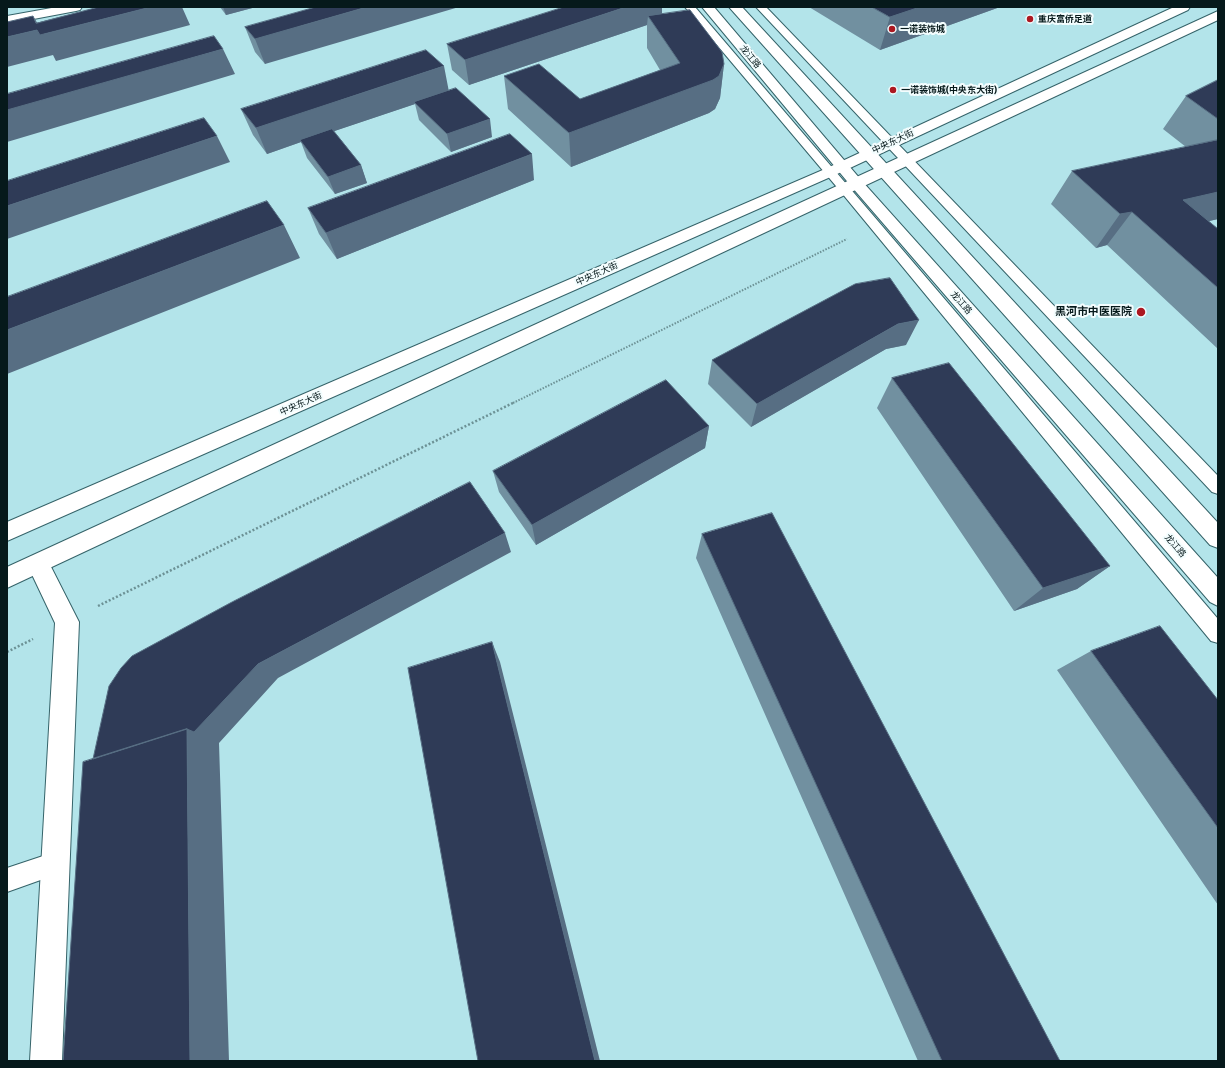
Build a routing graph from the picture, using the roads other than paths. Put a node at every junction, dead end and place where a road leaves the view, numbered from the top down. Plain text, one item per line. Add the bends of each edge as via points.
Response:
1 (76, 7) edge
2 (690, 7) edge
3 (708, 7) edge
4 (736, 7) edge
5 (761, 7) edge
6 (1184, 7) edge
7 (1218, 15) edge
8 (7, 20) edge
9 (889, 143) junction
10 (869, 153) junction
11 (907, 159) junction
12 (836, 169) junction
13 (885, 170) junction
14 (850, 186) junction
15 (1218, 487) edge
16 (7, 532) edge
17 (1218, 538) edge
18 (38, 564) junction
19 (7, 578) edge
20 (1218, 595) edge
21 (1218, 634) edge
22 (55, 864) junction
23 (7, 880) edge
24 (46, 1061) edge

1 - 8 main road
2 - 12 lane
3 - 12 main road, 龙江路
4 - 10 main road
5 - 9 lane
6 - 9 main road, 中央东大街
7 - 11 main road
9 - 10 main road, 中央东大街
9 - 11 lane
10 - 12 main road, 中央东大街
10 - 13 main road
11 - 13 main road
11 - 15 lane
12 - 14 main road, 龙江路
12 - 16 main road, 中央东大街
13 - 14 main road
13 - 17 main road
14 - 18 main road
14 - 20 main road, 龙江路
14 - 21 lane
18 - 19 main road
18 - 22 main road via 67,622
22 - 23 lane
22 - 24 main road

